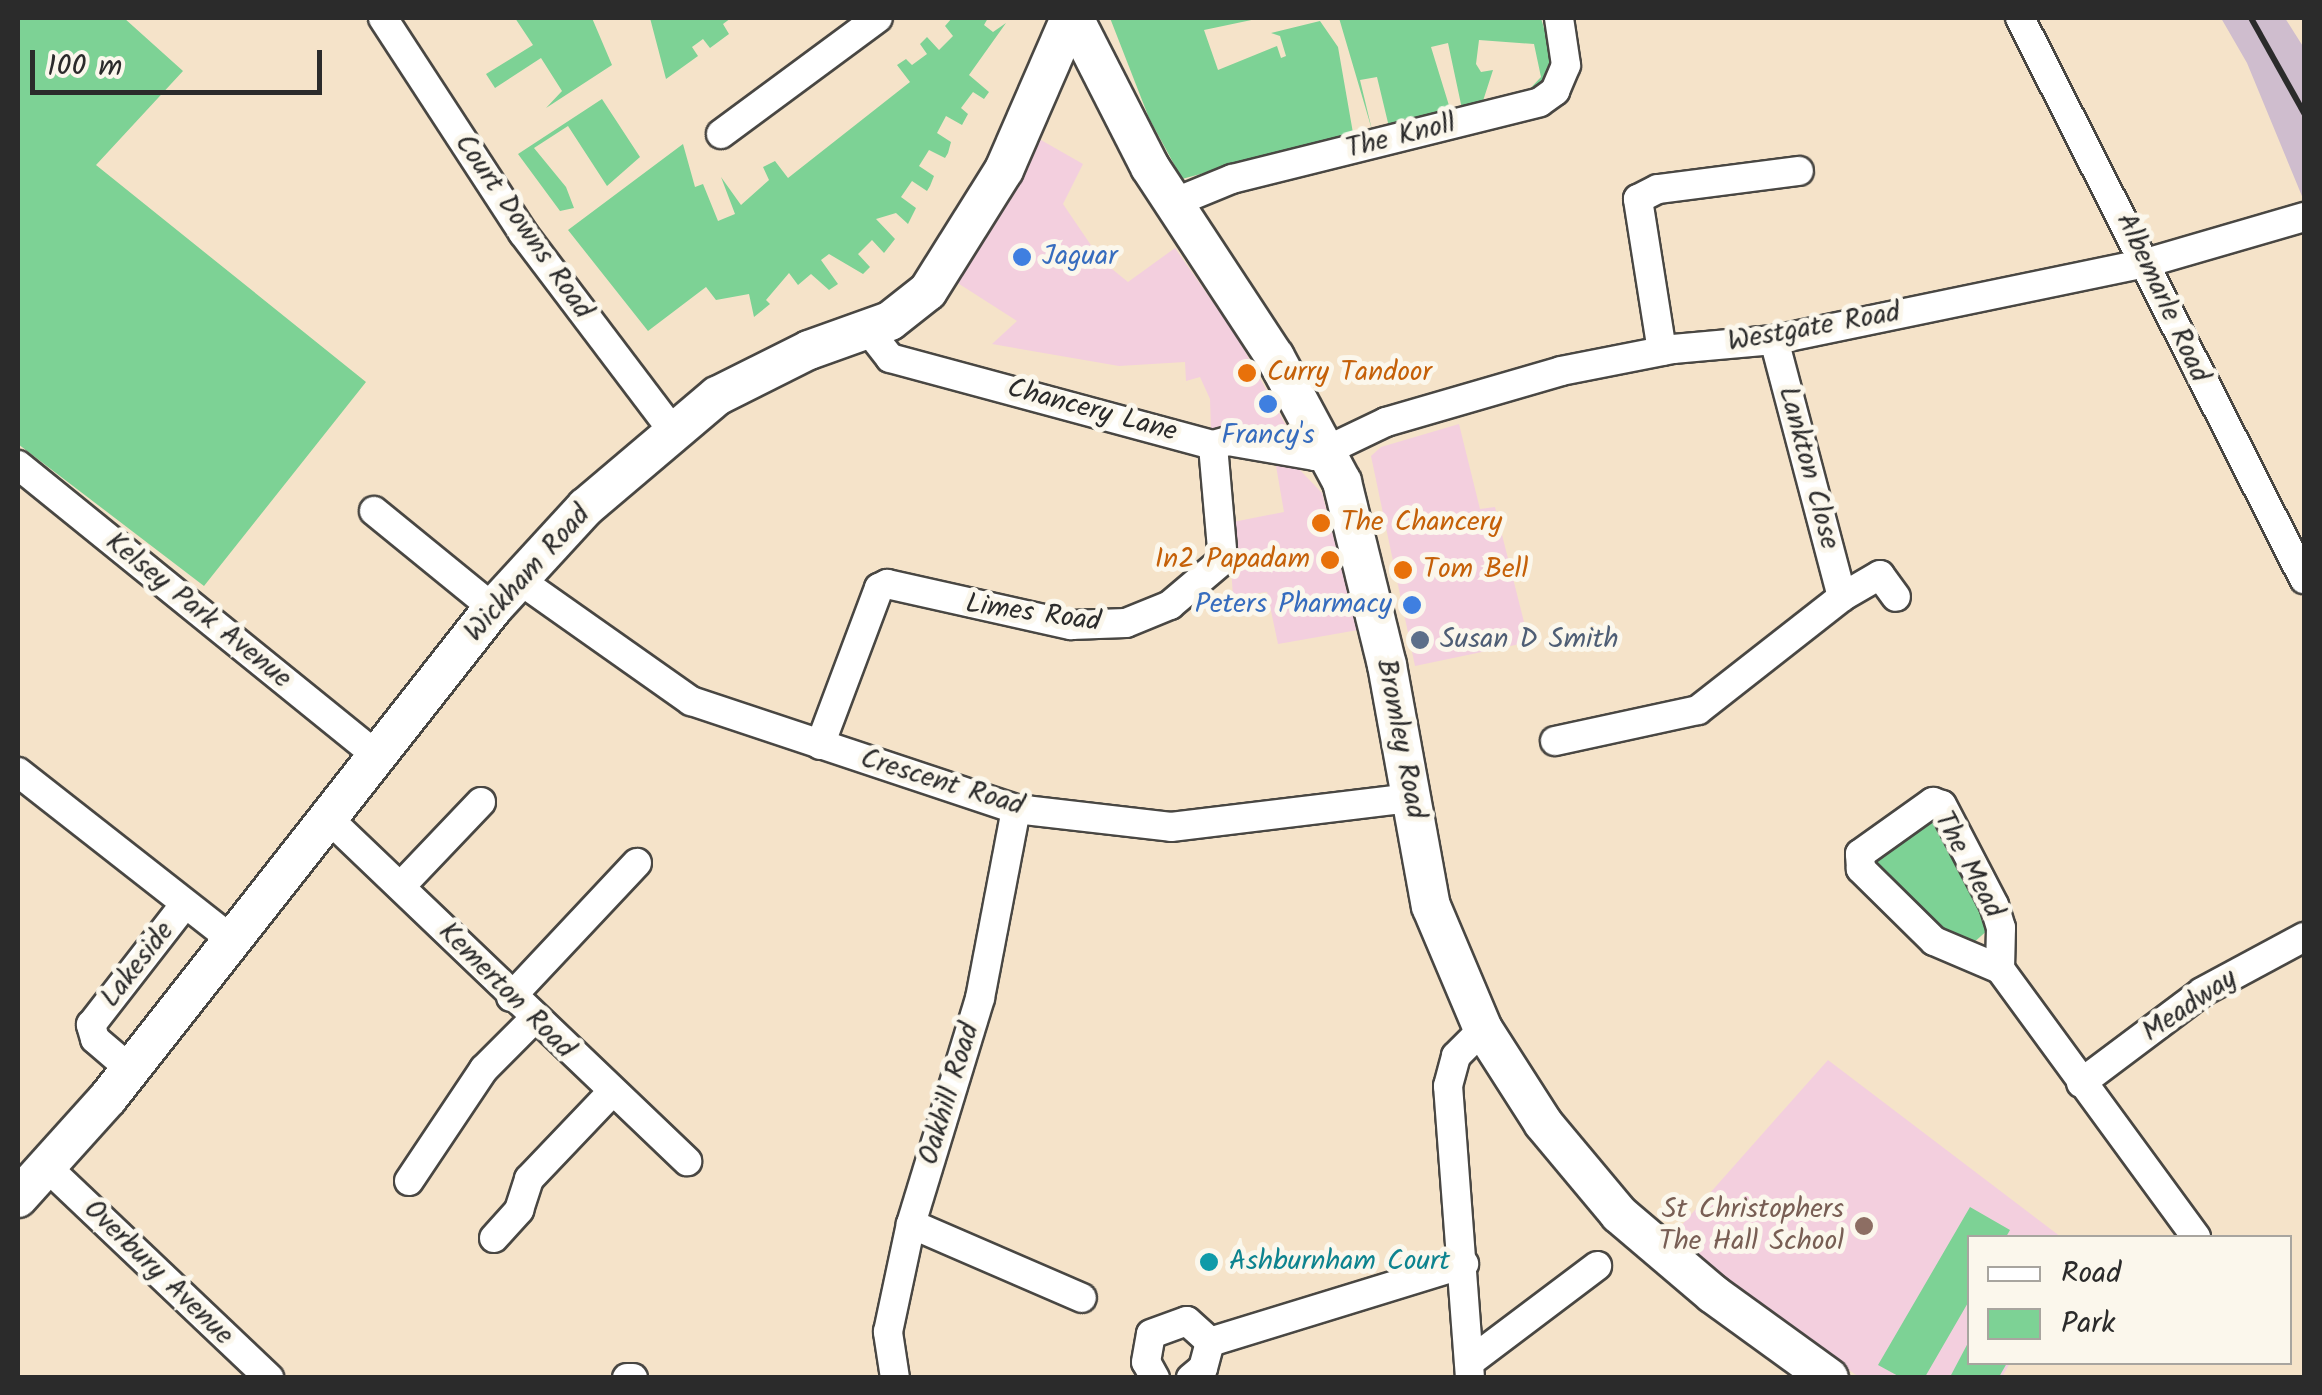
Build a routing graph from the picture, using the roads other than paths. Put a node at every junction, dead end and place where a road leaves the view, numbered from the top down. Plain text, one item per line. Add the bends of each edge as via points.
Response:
1 (384, 18) edge
2 (878, 18) edge
3 (1072, 18) edge
4 (1559, 18) edge
5 (2020, 18) edge
6 (721, 134) dead end
7 (1799, 171) dead end
8 (1172, 204) junction
9 (2304, 217) edge
10 (2146, 263) junction
11 (869, 331) junction
12 (1774, 340) junction
13 (1662, 351) junction
14 (672, 430) junction
15 (1213, 444) junction
16 (1328, 449) junction
17 (18, 466) edge
18 (369, 507) dead end
19 (518, 579) junction
20 (2304, 580) edge
21 (1842, 597) junction
22 (1896, 597) dead end
23 (493, 608) junction
24 (1555, 741) dead end
25 (820, 745) junction
26 (378, 756) junction
27 (18, 772) edge
28 (1411, 798) junction
29 (481, 802) dead end
30 (1016, 809) junction
31 (328, 818) junction
32 (637, 863) dead end
33 (401, 886) junction
34 (186, 904) junction
35 (2304, 936) edge
36 (232, 940) junction
37 (2000, 969) junction
38 (511, 997) junction
39 (533, 1020) junction
40 (1484, 1029) junction
41 (130, 1069) junction
42 (2081, 1083) junction
43 (611, 1093) junction
44 (687, 1161) dead end
45 (48, 1168) junction
46 (409, 1181) dead end
47 (18, 1198) edge
48 (911, 1224) junction
49 (2195, 1235) edge
50 (494, 1238) dead end
51 (1464, 1264) junction
52 (1597, 1266) dead end
53 (1082, 1298) dead end
54 (1210, 1342) junction
55 (1471, 1369) edge
56 (254, 1373) edge
57 (896, 1378) edge
58 (1156, 1378) edge
59 (1192, 1378) edge
60 (1830, 1378) edge

1 - 14 street, Court Downs Road via 531,244
2 - 6 street
3 - 8 main road, Bromley Road
3 - 11 main road, Wickham Road via 1037,103 950,264 917,302
4 - 8 street, The Knoll via 1566,66 1555,90 1540,102 1232,179
5 - 10 street, Albemarle Road
7 - 13 street via 1658,189 1638,199
8 - 16 main road, Bromley Road
9 - 10 street, Westgate Road
10 - 12 street, Westgate Road
10 - 20 street, Albemarle Road
11 - 14 main road, Wickham Road via 755,375
11 - 15 street, Chancery Lane via 890,358
12 - 13 street, Westgate Road
12 - 21 street, Lankton Close
13 - 16 street, Westgate Road via 1561,371 1386,422
14 - 19 main road, Wickham Road
15 - 16 street, Chancery Lane via 1315,456
15 - 25 street, Limes Road via 1223,560 1170,605 1142,619 1071,626 897,585 879,588
16 - 28 main road, Bromley Road via 1366,571
17 - 26 street, Kelsey Park Avenue
18 - 23 street
19 - 23 main road, Wickham Road
19 - 25 street, Crescent Road via 666,687
21 - 22 street via 1880,575
21 - 24 street via 1698,710
23 - 26 main road, Wickham Road
25 - 30 street, Crescent Road
26 - 31 main road, Wickham Road
27 - 34 street, Lakeside
28 - 30 street, Crescent Road via 1171,827
28 - 40 main road, Bromley Road via 1436,925
29 - 33 street
30 - 48 street, Oakhill Road via 980,998
31 - 33 street, Kemerton Road
31 - 36 main road, Wickham Road
32 - 38 street
33 - 38 street, Kemerton Road
34 - 36 street, Lakeside
34 - 41 street, Lakeside via 91,1026 95,1040
35 - 42 street, Meadway via 2202,992
36 - 41 main road, Wickham Road
37 - 37 street, The Mead via 1934,941 1861,869 1860,854 1933,802 1942,805 1994,905
37 - 42 street
38 - 39 street, Kemerton Road
39 - 43 street, Kemerton Road
39 - 46 street via 484,1069
40 - 51 street via 1456,1056 1448,1086
40 - 60 main road, Bromley Road via 1552,1136 1619,1214 1713,1294
41 - 45 main road, Wickham Road
42 - 49 street
43 - 44 street, Kemerton Road
43 - 50 street via 528,1179 518,1210
45 - 47 main road, Wickham Road
45 - 56 street, Overbury Avenue
48 - 53 street
48 - 57 street, Oakhill Road via 888,1332
51 - 54 street
51 - 55 street
52 - 55 street
54 - 58 street via 1187,1322 1163,1325 1145,1347
54 - 59 street

